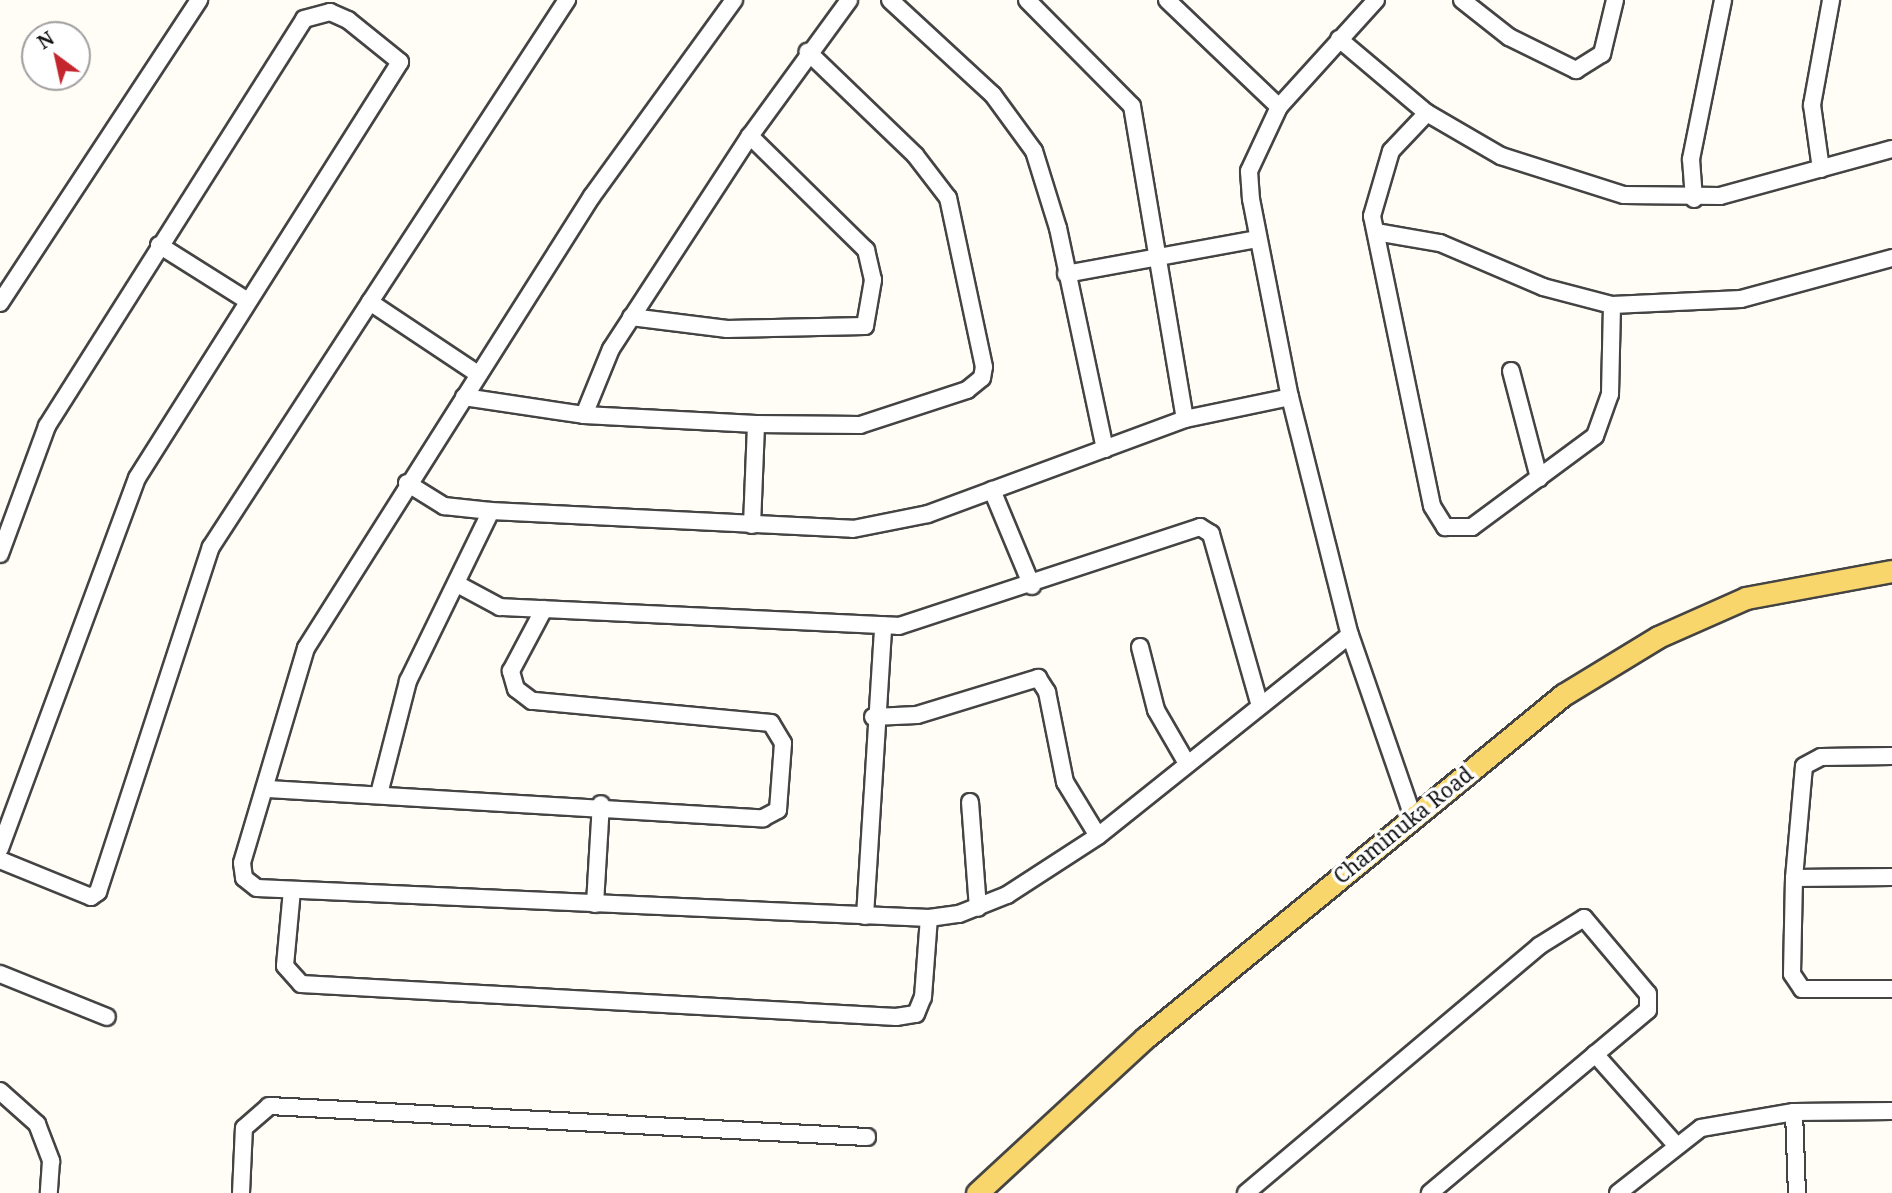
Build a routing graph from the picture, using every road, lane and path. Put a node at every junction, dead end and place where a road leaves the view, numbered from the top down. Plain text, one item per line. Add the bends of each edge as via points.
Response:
1 (199, 0) edge
2 (567, 0) edge
3 (734, 0) edge
4 (849, 0) edge
5 (890, 0) edge
6 (1027, 0) edge
7 (1376, 0) edge
8 (1462, 0) edge
9 (1615, 0) edge
10 (1723, 0) edge
11 (1831, 0) edge
12 (1174, 2) edge
13 (1339, 39) junction
14 (808, 52) junction
15 (1279, 107) junction
16 (1427, 113) junction
17 (750, 136) junction
18 (1892, 149) edge
19 (1821, 169) junction
20 (1694, 198) junction
21 (1376, 232) junction
22 (1256, 239) junction
23 (159, 245) junction
24 (1160, 256) junction
25 (1892, 258) edge
26 (1066, 274) junction
27 (248, 301) junction
28 (370, 302) junction
29 (0, 303) edge
30 (1612, 305) junction
31 (631, 317) junction
32 (1511, 371) dead end
33 (478, 374) junction
34 (464, 397) junction
35 (1290, 397) junction
36 (584, 415) junction
37 (1185, 419) junction
38 (756, 424) junction
39 (1105, 449) junction
40 (1539, 478) junction
41 (407, 483) junction
42 (992, 489) junction
43 (491, 511) junction
44 (752, 525) junction
45 (0, 554) edge
46 (1892, 571) edge
47 (459, 585) junction
48 (1032, 586) junction
49 (544, 609) junction
50 (883, 626) junction
51 (1350, 635) junction
52 (1140, 647) dead end
53 (1259, 703) junction
54 (873, 717) junction
55 (1892, 756) edge
56 (1185, 760) junction
57 (268, 789) junction
58 (379, 794) junction
59 (970, 802) dead end
60 (601, 804) junction
61 (1413, 817) junction
62 (1098, 836) junction
63 (0, 848) edge
64 (0, 860) edge
65 (1892, 877) edge
66 (1794, 878) junction
67 (292, 890) junction
68 (595, 904) junction
69 (978, 908) junction
70 (865, 916) junction
71 (929, 918) junction
72 (0, 974) edge
73 (1892, 989) edge
74 (107, 1017) dead end
75 (1595, 1055) junction
76 (0, 1091) edge
77 (1892, 1111) edge
78 (1794, 1112) junction
79 (867, 1137) dead end
80 (1676, 1144) junction
81 (49, 1193) edge
82 (241, 1193) edge
83 (977, 1193) edge
84 (1246, 1193) edge
85 (1430, 1193) edge
86 (1618, 1193) edge
87 (1797, 1193) edge

1 - 29 street
2 - 28 street
3 - 33 street via 592,196
4 - 14 street
5 - 26 street via 993,95 1025,136 1044,178
6 - 24 street via 1132,106
7 - 13 street
8 - 9 street via 1508,37 1576,70 1602,54
10 - 20 street via 1692,149
11 - 19 street via 1812,105
12 - 15 street
13 - 15 street
13 - 16 street
14 - 17 street
14 - 38 street via 915,155 948,198 984,367 982,378 967,390 860,425
15 - 22 street via 1250,171
16 - 20 street via 1502,156 1578,185
16 - 21 street via 1391,152 1377,185
17 - 31 street
17 - 31 street via 866,250 873,280 865,326 727,329
18 - 19 street
19 - 20 street
21 - 30 street via 1440,243 1543,287
21 - 40 street via 1436,518 1462,531
22 - 24 street
22 - 35 street
23 - 27 street
23 - 27 street via 303,19 330,12 348,19 400,62
23 - 45 street via 47,426
24 - 26 street
24 - 37 street
25 - 30 street via 1741,299
26 - 39 street
27 - 63 street via 127,498
28 - 33 street
28 - 64 street via 211,547 98,892 91,897
30 - 40 street via 1610,394 1601,426
31 - 36 street
32 - 40 street
33 - 34 street
34 - 36 street
34 - 41 street
35 - 37 street
35 - 51 street
36 - 38 street
37 - 39 street
38 - 44 street
39 - 42 street
41 - 43 street via 444,506
41 - 57 street via 306,648
42 - 44 street via 891,524
42 - 48 street
43 - 44 street
43 - 47 street
46 - 61 main road, Chaminuka Road via 1779,588 1658,637 1563,695
47 - 49 street via 500,607
47 - 58 street via 408,681
48 - 50 street via 921,622
48 - 53 street via 1205,528
49 - 50 street
49 - 60 street via 511,671 516,689 531,701 756,720 771,723 783,743 781,805 771,816
50 - 54 street
51 - 53 street
51 - 61 street
52 - 56 street via 1156,710
53 - 56 street
54 - 62 street via 917,715 1038,678 1047,692 1065,782
54 - 70 street
55 - 66 street via 1821,757 1804,766
56 - 62 street
57 - 58 street
57 - 67 street via 242,863 244,878 257,888
58 - 60 street
59 - 69 street
60 - 68 street
61 - 83 main road, Chaminuka Road via 1144,1038
62 - 69 street
65 - 66 street
66 - 73 street via 1792,974 1802,989
67 - 68 street
67 - 71 street via 285,966 301,984 896,1017 916,1014 923,997
68 - 70 street
69 - 71 street
70 - 71 street
72 - 74 street
75 - 80 street
75 - 84 street via 1648,1010 1648,993 1584,918 1539,946
75 - 85 street
76 - 81 street via 37,1124 51,1161
77 - 78 street
78 - 80 street via 1701,1128
78 - 87 street
79 - 82 street via 269,1106 244,1128
80 - 86 street

